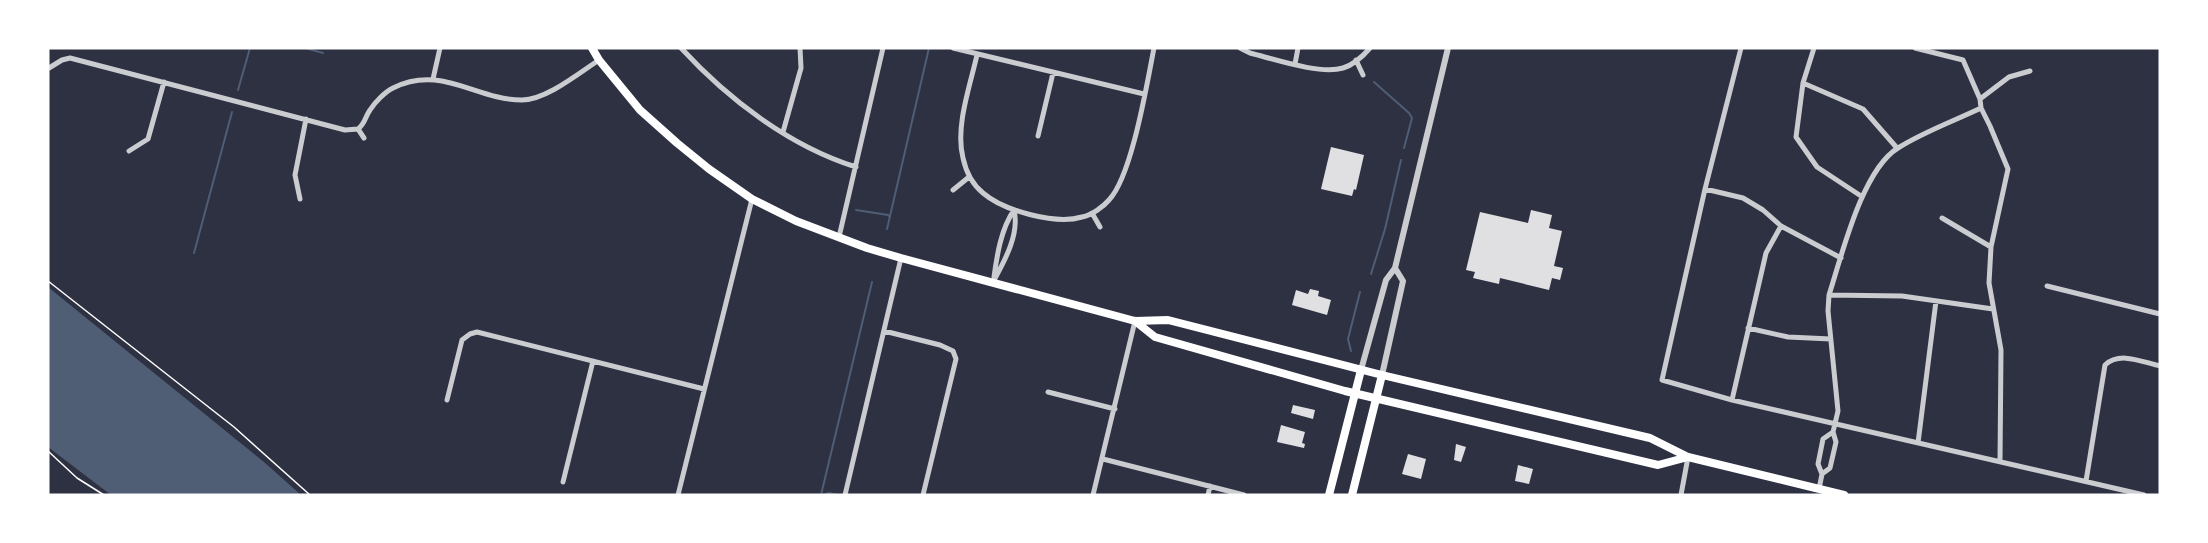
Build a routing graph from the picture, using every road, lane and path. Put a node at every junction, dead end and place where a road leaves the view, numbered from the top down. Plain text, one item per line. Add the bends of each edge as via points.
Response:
1 (440, 48) edge
2 (592, 48) edge
3 (681, 48) edge
4 (800, 48) edge
5 (884, 48) edge
6 (953, 48) edge
7 (1154, 48) edge
8 (1240, 48) edge
9 (1298, 48) edge
10 (1370, 48) edge
11 (1448, 48) edge
12 (1741, 48) edge
13 (1814, 48) edge
14 (1915, 48) edge
15 (977, 55) junction
16 (599, 60) junction
17 (1356, 60) junction
18 (1294, 64) junction
19 (49, 68) edge
20 (2030, 71) dead end
21 (1053, 73) junction
22 (1363, 75) dead end
23 (433, 79) junction
24 (164, 82) junction
25 (1803, 83) junction
26 (1144, 94) junction
27 (1980, 99) junction
28 (1981, 108) junction
29 (306, 120) junction
30 (358, 129) junction
31 (783, 132) junction
32 (1038, 136) dead end
33 (364, 138) dead end
34 (1897, 148) junction
35 (129, 151) dead end
36 (856, 167) junction
37 (969, 177) junction
38 (1705, 189) junction
39 (953, 190) dead end
40 (1862, 196) junction
41 (300, 199) dead end
42 (752, 199) junction
43 (1014, 210) junction
44 (1092, 213) junction
45 (1942, 218) dead end
46 (1781, 226) junction
47 (1100, 227) dead end
48 (839, 237) junction
49 (1991, 247) junction
50 (901, 258) junction
51 (1841, 258) junction
52 (1395, 268) junction
53 (48, 281) edge
54 (993, 282) junction
55 (2047, 286) dead end
56 (1829, 295) junction
57 (1936, 301) junction
58 (1993, 309) junction
59 (2160, 314) edge
60 (1135, 321) junction
61 (1748, 328) junction
62 (884, 331) junction
63 (1831, 339) junction
64 (593, 361) junction
65 (2160, 366) edge
66 (1360, 370) junction
67 (1382, 375) junction
68 (704, 389) junction
69 (1048, 392) dead end
70 (1354, 393) junction
71 (1376, 399) junction
72 (447, 400) dead end
73 (1732, 400) junction
74 (1115, 409) junction
75 (1835, 424) junction
76 (1833, 432) junction
77 (1918, 443) junction
78 (48, 451) edge
79 (1688, 457) junction
80 (1103, 459) junction
81 (2000, 462) junction
82 (1822, 474) junction
83 (2086, 481) junction
84 (563, 482) dead end
85 (1210, 486) junction
86 (1819, 489) junction
87 (104, 495) edge
88 (310, 495) edge
89 (678, 495) edge
90 (845, 495) edge
91 (923, 495) edge
92 (1093, 495) edge
93 (1208, 495) edge
94 (1244, 495) edge
95 (1329, 495) edge
96 (1352, 495) edge
97 (1681, 495) edge
98 (1844, 495) edge
99 (2144, 495) edge

1 - 23 street
2 - 16 main road
3 - 31 street via 719,85
4 - 31 street via 801,68
5 - 36 street
6 - 15 street
7 - 26 street
8 - 18 street
9 - 18 street
10 - 17 street
11 - 52 street
12 - 38 street
13 - 25 street
14 - 27 street via 1963,60
15 - 21 street
15 - 37 street via 960,134
16 - 23 street via 544,94 523,100
16 - 42 main road via 640,110 709,169
17 - 18 street via 1343,68 1316,69
17 - 22 street
19 - 24 street via 70,58
20 - 27 street via 2009,77
21 - 26 street
21 - 32 street
23 - 30 street via 391,89
24 - 29 street
24 - 35 street via 147,140
25 - 34 street via 1863,109
25 - 40 street via 1796,137 1817,167
26 - 44 street via 1124,178 1110,200
27 - 28 street
28 - 34 street
28 - 49 street via 2008,170
29 - 30 street via 345,130
29 - 41 street via 295,175
30 - 33 street
31 - 36 street via 830,158
34 - 40 street
36 - 48 street
37 - 39 street
37 - 43 street via 983,194
38 - 46 street via 1743,198
38 - 73 street via 1662,380
40 - 51 street
42 - 48 main road
42 - 68 street
43 - 44 street via 1059,220 1083,218
43 - 54 street via 999,248
43 - 54 street via 1016,220 1006,260
44 - 47 street
45 - 49 street
46 - 51 street
46 - 61 street via 1766,253
48 - 50 main road
49 - 58 street via 1989,283
50 - 54 main road
50 - 62 street
51 - 56 street
52 - 66 street via 1386,280
52 - 67 street via 1403,281
53 - 88 path via 234,427
54 - 60 main road
55 - 59 street
56 - 57 street via 1902,296
56 - 63 street
57 - 58 street
57 - 77 street
58 - 81 street via 2001,350
60 - 66 main road via 1168,320
60 - 70 main road via 1155,337
60 - 74 street
61 - 63 street via 1788,337
61 - 73 street
62 - 90 street
62 - 91 street via 944,346 957,354
63 - 75 street via 1838,411
64 - 68 street
64 - 72 street via 470,333 462,340
64 - 84 street
65 - 83 street via 2109,357
66 - 67 main road
66 - 70 main road
67 - 71 main road
67 - 79 main road via 1650,438
68 - 89 street
69 - 74 street
70 - 71 main road
70 - 95 main road
71 - 79 main road via 1658,465
71 - 96 main road
73 - 75 street
74 - 80 street
75 - 76 street
75 - 77 street
76 - 82 street via 1836,442 1830,468
76 - 82 street via 1823,439 1818,464
77 - 81 street
78 - 87 path via 77,478
79 - 86 main road
79 - 97 street
80 - 85 street
80 - 92 street
81 - 83 street
82 - 86 street
83 - 99 street
85 - 93 street
85 - 94 street
86 - 98 main road

